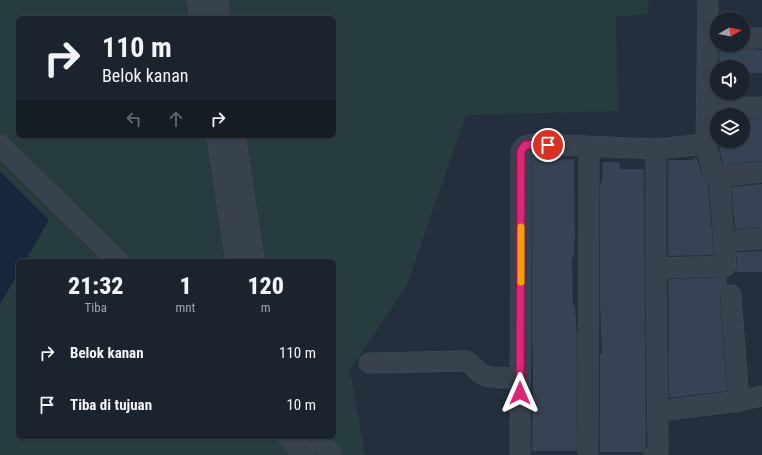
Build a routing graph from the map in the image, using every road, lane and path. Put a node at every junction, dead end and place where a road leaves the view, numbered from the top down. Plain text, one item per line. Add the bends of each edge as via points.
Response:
1 (197, 0) edge
2 (217, 0) edge
3 (708, 0) edge
4 (200, 16) edge
5 (220, 16) edge
6 (710, 18) edge
7 (750, 38) edge
8 (762, 38) edge
9 (711, 52) edge
10 (762, 107) edge
11 (706, 108) junction
12 (219, 138) edge
13 (236, 138) edge
14 (706, 144) junction
15 (0, 145) edge
16 (589, 147) junction
17 (656, 149) junction
18 (230, 163) junction
19 (762, 172) edge
20 (719, 176) junction
21 (762, 240) edge
22 (724, 241) junction
23 (116, 259) edge
24 (236, 259) edge
25 (254, 259) edge
26 (656, 268) junction
27 (731, 295) dead end
28 (369, 363) dead end
29 (520, 378) junction
30 (762, 396) edge
31 (739, 400) junction
32 (658, 411) junction
33 (290, 439) edge
34 (317, 439) edge
35 (304, 455) edge
36 (332, 455) edge
37 (520, 455) edge
38 (588, 455) edge
39 (654, 455) edge

1 - 4 street
2 - 5 street
3 - 6 street
7 - 8 street
9 - 11 street
10 - 11 street
11 - 14 street
12 - 18 street
13 - 18 street
14 - 17 street
14 - 20 street via 713,174
15 - 23 street
16 - 17 street
16 - 29 street via 534,144 525,145 521,151
16 - 38 street
17 - 26 street
18 - 24 street
18 - 25 street
19 - 20 street
20 - 22 street
21 - 22 street
22 - 26 street via 726,266
26 - 32 street
27 - 31 street
28 - 29 street via 466,361 485,376
29 - 37 street
30 - 31 street
31 - 32 street
32 - 39 street via 658,452
33 - 35 street
34 - 36 street

